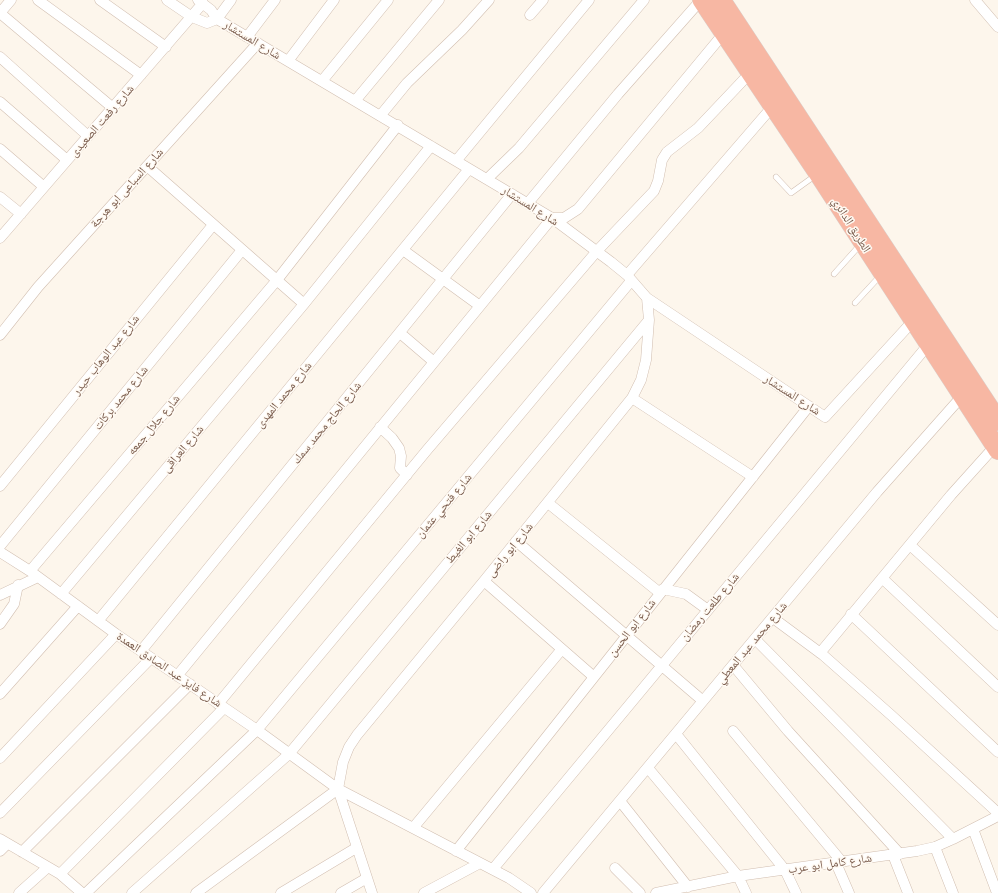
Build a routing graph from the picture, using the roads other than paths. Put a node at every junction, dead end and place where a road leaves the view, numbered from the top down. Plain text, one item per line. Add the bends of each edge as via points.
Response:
1 (11, 0) edge
2 (38, 0) edge
3 (100, 0) edge
4 (167, 0) edge
5 (231, 0) edge
6 (276, 0) edge
7 (334, 0) edge
8 (388, 0) edge
9 (439, 0) edge
10 (489, 0) edge
11 (543, 0) edge
12 (589, 0) edge
13 (644, 0) edge
14 (702, 0) edge
15 (721, 0) edge
16 (975, 0) edge
17 (200, 1) edge
18 (0, 13) edge
19 (530, 15) dead end
20 (192, 17) junction
21 (217, 19) junction
22 (998, 27) edge
23 (724, 33) junction
24 (247, 37) junction
25 (258, 43) junction
26 (166, 46) junction
27 (0, 57) edge
28 (288, 61) junction
29 (751, 72) junction
30 (141, 76) junction
31 (322, 81) junction
32 (355, 101) junction
33 (0, 102) edge
34 (773, 106) junction
35 (113, 108) junction
36 (380, 116) junction
37 (398, 125) junction
38 (88, 136) junction
39 (431, 146) junction
40 (0, 149) edge
41 (67, 160) junction
42 (456, 161) junction
43 (147, 166) junction
44 (470, 169) junction
45 (824, 169) junction
46 (776, 177) dead end
47 (487, 179) junction
48 (44, 187) junction
49 (512, 194) junction
50 (0, 197) edge
51 (528, 203) junction
52 (21, 214) junction
53 (552, 218) junction
54 (213, 225) junction
55 (0, 238) edge
56 (862, 243) junction
57 (242, 250) junction
58 (404, 250) junction
59 (597, 252) junction
60 (882, 273) junction
61 (834, 274) dead end
62 (629, 278) junction
63 (277, 280) junction
64 (444, 280) junction
65 (647, 298) junction
66 (855, 303) dead end
67 (304, 304) junction
68 (480, 306) junction
69 (649, 320) junction
70 (913, 321) junction
71 (400, 333) junction
72 (0, 335) edge
73 (928, 345) junction
74 (434, 362) junction
75 (962, 395) junction
76 (632, 398) junction
77 (809, 406) junction
78 (998, 421) edge
79 (380, 428) junction
80 (997, 448) edge
81 (407, 475) junction
82 (753, 477) junction
83 (0, 486) edge
84 (548, 503) junction
85 (516, 542) junction
86 (910, 545) junction
87 (0, 546) edge
88 (0, 552) edge
89 (34, 574) junction
90 (882, 578) junction
91 (484, 581) junction
92 (18, 586) junction
93 (662, 591) junction
94 (61, 594) junction
95 (0, 595) edge
96 (78, 606) junction
97 (708, 610) junction
98 (851, 614) junction
99 (773, 618) junction
100 (98, 621) junction
101 (0, 624) edge
102 (998, 625) edge
103 (116, 634) junction
104 (627, 635) junction
105 (755, 638) junction
106 (562, 649) junction
107 (141, 651) junction
108 (820, 653) junction
109 (151, 658) junction
110 (733, 665) junction
111 (662, 666) junction
112 (177, 676) junction
113 (594, 677) junction
114 (190, 684) junction
115 (998, 687) edge
116 (0, 694) edge
117 (703, 701) junction
118 (221, 706) junction
119 (257, 730) junction
120 (734, 731) dead end
121 (676, 734) junction
122 (998, 752) edge
123 (289, 754) junction
124 (0, 758) edge
125 (648, 768) junction
126 (338, 789) junction
127 (620, 801) junction
128 (0, 813) edge
129 (998, 813) edge
130 (998, 816) edge
131 (413, 828) junction
132 (973, 829) junction
133 (953, 839) junction
134 (2, 844) edge
135 (935, 846) junction
136 (356, 848) junction
137 (456, 851) junction
138 (22, 852) junction
139 (897, 854) junction
140 (839, 862) junction
141 (480, 863) junction
142 (48, 867) junction
143 (616, 868) dead end
144 (493, 869) junction
145 (785, 870) junction
146 (60, 874) junction
147 (738, 876) junction
148 (367, 878) junction
149 (696, 888) edge
150 (19, 893) edge
151 (82, 893) edge
152 (86, 893) edge
153 (132, 893) edge
154 (196, 893) edge
155 (281, 893) edge
156 (341, 893) edge
157 (372, 893) edge
158 (424, 893) edge
159 (531, 893) edge
160 (543, 893) edge
161 (640, 893) edge
162 (656, 893) edge
163 (746, 893) edge
164 (796, 893) edge
165 (850, 893) edge
166 (908, 893) edge
167 (953, 893) edge
168 (997, 893) edge

1 - 18 street
2 - 30 street
3 - 26 street
4 - 20 street
5 - 21 street
6 - 24 street
7 - 28 street
8 - 31 street
9 - 32 street
10 - 36 street via 407,83
11 - 19 street
12 - 42 street
13 - 47 street via 519,148
14 - 23 highway, الطريق الدائري
14 - 51 street via 618,94
15 - 45 highway, الطريق الدائري
16 - 22 street
17 - 20 street, شارع رفعت الصعيدى
17 - 21 street
18 - 35 street
20 - 21 street via 207,23
20 - 26 street, شارع رفعت الصعيدى
21 - 24 street, شارع المستشار
23 - 29 highway, الطريق الدائري
23 - 53 street via 578,209 564,218
24 - 25 street, شارع المستشار
25 - 28 street, شارع المستشار
25 - 43 street, شارع السباعى ابو هرجة
26 - 30 street, شارع رفعت الصعيدى
27 - 38 street
28 - 31 street, شارع المستشار
29 - 34 highway, الطريق الدائري
29 - 59 street via 704,122 668,152 662,160 654,191
30 - 35 street, شارع رفعت الصعيدى
31 - 32 street, شارع المستشار
32 - 36 street, شارع المستشار
33 - 41 street
34 - 45 highway, الطريق الدائري
34 - 62 street, شارع فتحي عثمان
35 - 38 street, شارع رفعت الصعيدى
36 - 37 street, شارع المستشار
37 - 39 street, شارع المستشار
37 - 63 street, شارع جلال جمعه
38 - 41 street, شارع رفعت الصعيدى
39 - 42 street, شارع المستشار
39 - 67 street, شارع العراقى
40 - 48 street
41 - 48 street, شارع رفعت الصعيدى
42 - 44 street, شارع المستشار
43 - 54 street
43 - 72 street, شارع السباعى ابو هرجة via 38,287
44 - 47 street, شارع المستشار
44 - 58 street, شارع محمد المهدى
45 - 46 lane via 791,193
45 - 56 highway, الطريق الدائري
45 - 78 highway, الطريق الدائري
47 - 49 street, شارع المستشار
48 - 52 street, شارع رفعت الصعيدى
49 - 51 street, شارع المستشار
49 - 64 street, شارع الحاج محمد سمك
50 - 52 street
51 - 53 street, شارع المستشار
52 - 55 street, شارع رفعت الصعيدى
53 - 59 street, شارع المستشار
53 - 68 street
54 - 57 street
54 - 83 street, شارع عبد الوهاب حيدر
56 - 60 highway, الطريق الدائري
56 - 61 lane
57 - 63 street
57 - 87 street, شارع محمد بركات
58 - 64 street
58 - 100 street, شارع محمد المهدى
59 - 62 street, شارع المستشار
59 - 81 street
60 - 66 lane
60 - 70 highway, الطريق الدائري
62 - 65 street, شارع المستشار
62 - 119 street, شارع فتحي عثمان
63 - 67 street
63 - 89 street, شارع جلال جمعه
64 - 68 street
64 - 71 street, شارع الحاج محمد سمك
65 - 69 street, شارع ابو راضى
65 - 77 street, شارع المستشار
67 - 94 street, شارع العراقى
68 - 74 street
69 - 76 street, شارع ابو راضى via 644,370
69 - 123 street, شارع ابو الغيط
70 - 73 highway, الطريق الدائري
70 - 77 street, شارع المستشار via 825,417
71 - 74 street
71 - 107 street, شارع الحاج محمد سمك
73 - 75 highway, الطريق الدائري
73 - 97 street, شارع طلعت رمضان
74 - 79 street
75 - 80 highway, الطريق الدائري
75 - 99 street, شارع محمد عبد المعطي via 877,492
76 - 82 street
76 - 84 street, شارع ابو راضى
77 - 82 street, شارع ابو الحسن
79 - 81 street via 399,448 400,468
79 - 112 street
80 - 86 street via 951,495
81 - 118 street
82 - 93 street, شارع ابو الحسن
84 - 85 street, شارع ابو راضى
84 - 93 street
85 - 91 street, شارع ابو راضى
85 - 104 street
86 - 90 street
86 - 102 street
88 - 89 street, شارع فايز عبد الصادق العمدة
89 - 92 street
89 - 94 street, شارع فايز عبد الصادق العمدة
90 - 98 street
90 - 115 street
91 - 106 street
91 - 126 street, شارع ابو راضى via 357,735 343,762
92 - 95 street
92 - 101 street via 14,604
93 - 97 street via 686,594
93 - 104 street, شارع ابو الحسن
94 - 96 street, شارع فايز عبد الصادق العمدة
96 - 100 street, شارع فايز عبد الصادق العمدة
96 - 116 street
97 - 111 street, شارع طلعت رمضان
98 - 108 street
98 - 122 street
99 - 105 street, شارع محمد عبد المعطي
99 - 108 street
100 - 103 street, شارع فايز عبد الصادق العمدة
103 - 107 street, شارع فايز عبد الصادق العمدة
103 - 124 street
104 - 111 street
104 - 113 street, شارع ابو الحسن
105 - 110 street, شارع محمد عبد المعطي
105 - 133 street
106 - 113 street
106 - 131 street
107 - 109 street, شارع فايز عبد الصادق العمدة
108 - 129 street
109 - 112 street, شارع فايز عبد الصادق العمدة
109 - 128 street
110 - 117 street, شارع محمد عبد المعطي
110 - 139 street
111 - 117 street
111 - 144 street, شارع طلعت رمضان
112 - 114 street, شارع فايز عبد الصادق العمدة
113 - 137 street, شارع ابو الحسن
114 - 118 street, شارع فايز عبد الصادق العمدة
114 - 138 street
117 - 121 street, شارع محمد عبد المعطي
118 - 119 street, شارع فايز عبد الصادق العمدة
118 - 146 street
119 - 123 street, شارع فايز عبد الصادق العمدة
119 - 152 street, شارع فتحي عثمان
120 - 140 street
121 - 125 street, شارع محمد عبد المعطي
121 - 145 street
123 - 126 street, شارع فايز عبد الصادق العمدة
123 - 153 street, شارع ابو الغيط
125 - 127 street, شارع محمد عبد المعطي
125 - 147 street
126 - 131 street, شارع فايز عبد الصادق العمدة
126 - 136 street
126 - 154 street
127 - 149 street
127 - 160 street, شارع محمد عبد المعطي
130 - 132 street, شارع كامل ابو عرب
131 - 137 street, شارع فايز عبد الصادق العمدة
132 - 133 street, شارع كامل ابو عرب
132 - 168 street
133 - 135 street, شارع كامل ابو عرب
134 - 138 street
135 - 139 street, شارع كامل ابو عرب
135 - 167 street
136 - 148 street
136 - 155 street
137 - 141 street, شارع فايز عبد الصادق العمدة
138 - 142 street
139 - 140 street, شارع كامل ابو عرب
139 - 166 street
140 - 145 street, شارع كامل ابو عرب
140 - 165 street
141 - 144 street, شارع فايز عبد الصادق العمدة
141 - 158 street
142 - 146 street
142 - 150 street
143 - 161 street
144 - 159 street, شارع فايز عبد الصادق العمدة
145 - 147 street, شارع كامل ابو عرب
145 - 164 street
146 - 151 street
147 - 149 street, شارع كامل ابو عرب
147 - 163 street
148 - 156 street
148 - 157 street
149 - 162 street, شارع كامل ابو عرب

